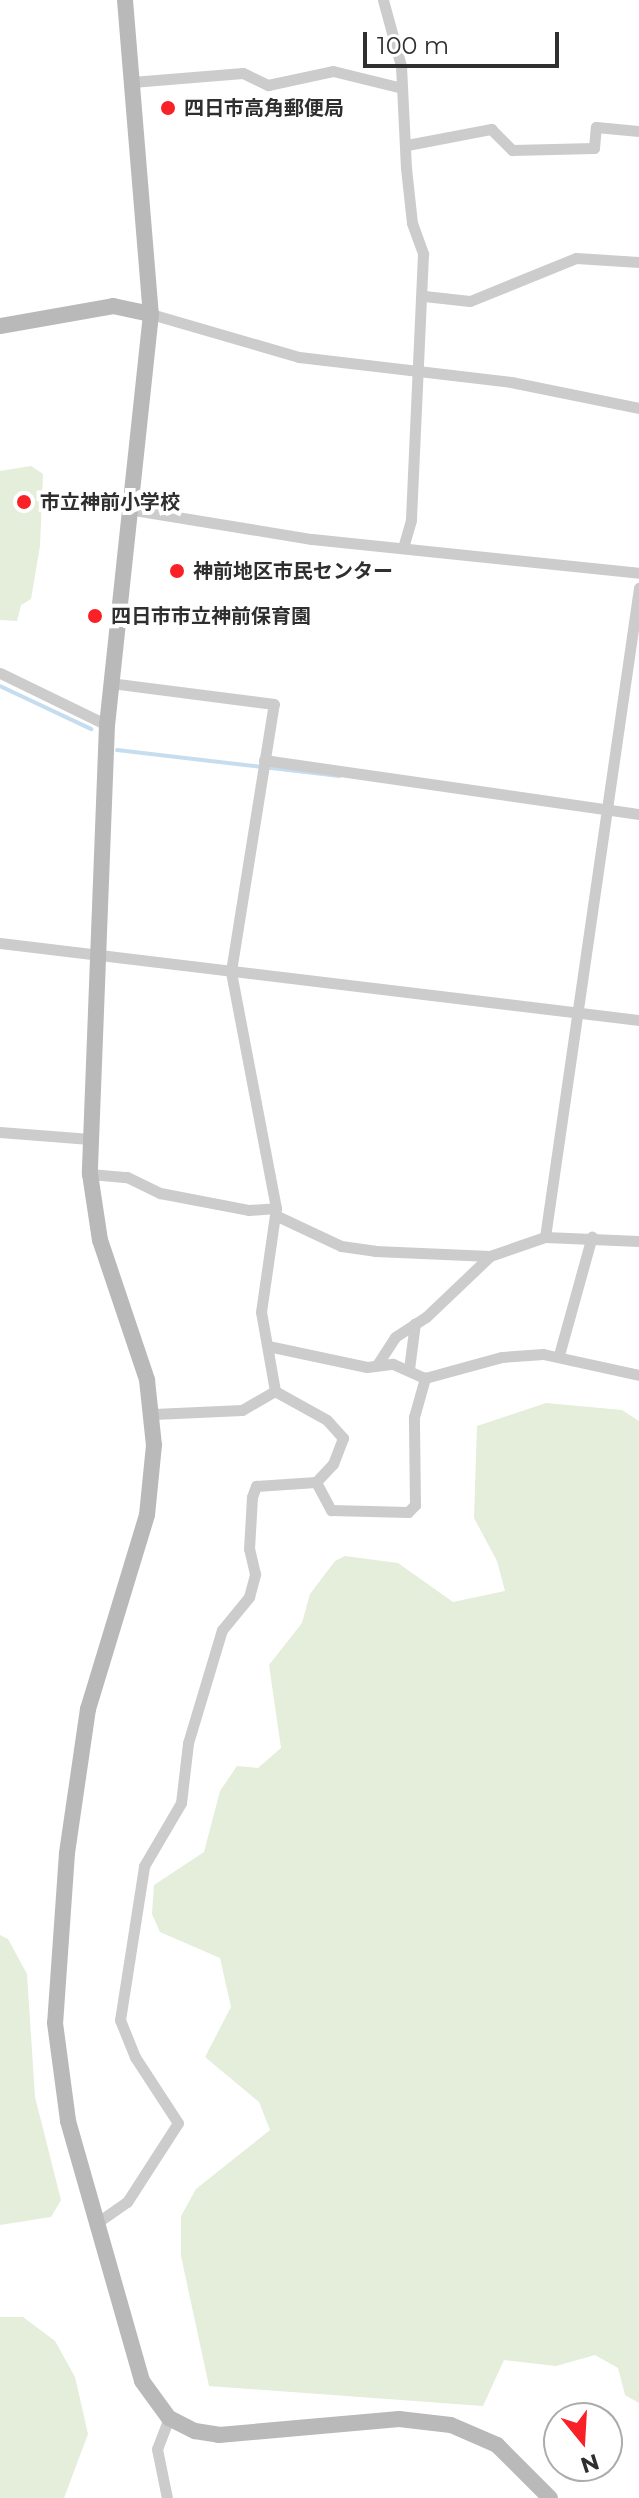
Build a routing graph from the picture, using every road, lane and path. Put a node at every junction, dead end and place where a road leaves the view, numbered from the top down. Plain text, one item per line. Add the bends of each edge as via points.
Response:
1 (125, 0) edge
2 (383, 0) edge
3 (132, 82) junction
4 (398, 87) junction
5 (639, 131) edge
6 (407, 145) junction
7 (639, 262) edge
8 (424, 296) junction
9 (151, 314) junction
10 (0, 326) edge
11 (420, 371) junction
12 (639, 408) edge
13 (128, 509) junction
14 (404, 545) junction
15 (639, 573) edge
16 (639, 588) edge
17 (0, 673) edge
18 (111, 683) junction
19 (107, 725) junction
20 (264, 760) junction
21 (606, 810) junction
22 (639, 814) edge
23 (0, 943) edge
24 (97, 954) junction
25 (231, 971) junction
26 (577, 1014) junction
27 (639, 1020) edge
28 (0, 1132) edge
29 (90, 1139) junction
30 (90, 1174) junction
31 (276, 1212) junction
32 (592, 1236) junction
33 (545, 1237) junction
34 (639, 1241) edge
35 (490, 1256) junction
36 (415, 1323) junction
37 (268, 1346) junction
38 (559, 1355) junction
39 (377, 1365) junction
40 (409, 1369) junction
41 (639, 1375) edge
42 (425, 1378) junction
43 (275, 1391) junction
44 (154, 1414) junction
45 (316, 1482) junction
46 (98, 2222) junction
47 (169, 2418) junction
48 (167, 2498) edge
49 (550, 2498) edge

1 - 3 street
2 - 4 street via 401,66
3 - 4 street via 243,73 268,85 333,71
3 - 9 street
4 - 6 street
5 - 6 street via 596,127 594,148 512,150 491,129
6 - 8 street
7 - 8 street via 576,258 470,301
8 - 11 street
9 - 10 street via 113,306
9 - 11 street via 299,357
9 - 13 street
11 - 12 street via 511,382
11 - 14 street via 411,520
13 - 14 street via 312,539
13 - 18 street
14 - 15 street
16 - 21 street
17 - 19 street
18 - 19 street
18 - 20 street via 274,704
19 - 24 street
20 - 21 street
20 - 25 street
21 - 22 street
21 - 26 street
23 - 24 street
24 - 25 street
24 - 29 street
25 - 26 street
25 - 31 street
26 - 27 street
26 - 33 street
28 - 29 street
29 - 30 street
30 - 31 street via 127,1177 160,1193
30 - 44 street via 100,1240
31 - 35 street via 341,1246
31 - 37 street via 261,1286
32 - 33 street
32 - 34 street
32 - 38 street
33 - 35 street
35 - 36 street
36 - 39 street via 395,1337
36 - 40 street
37 - 39 street
37 - 43 street
38 - 41 street via 575,1364
38 - 42 street via 502,1357
39 - 40 street
40 - 42 street
42 - 45 street via 414,1417 415,1505 408,1512 331,1510
43 - 44 street via 242,1410
43 - 45 street via 339,1429 340,1451
44 - 46 street via 147,1515 88,1709 55,1966 55,2023 68,2121
45 - 46 street via 256,1486 252,1497 249,1549 255,1574 249,1597 222,1630 188,1743 181,1803 144,1866 120,2020 135,2057 178,2123 127,2202
46 - 47 street via 142,2381
47 - 48 street via 157,2449
47 - 49 street via 219,2435 399,2419 451,2425 497,2445

